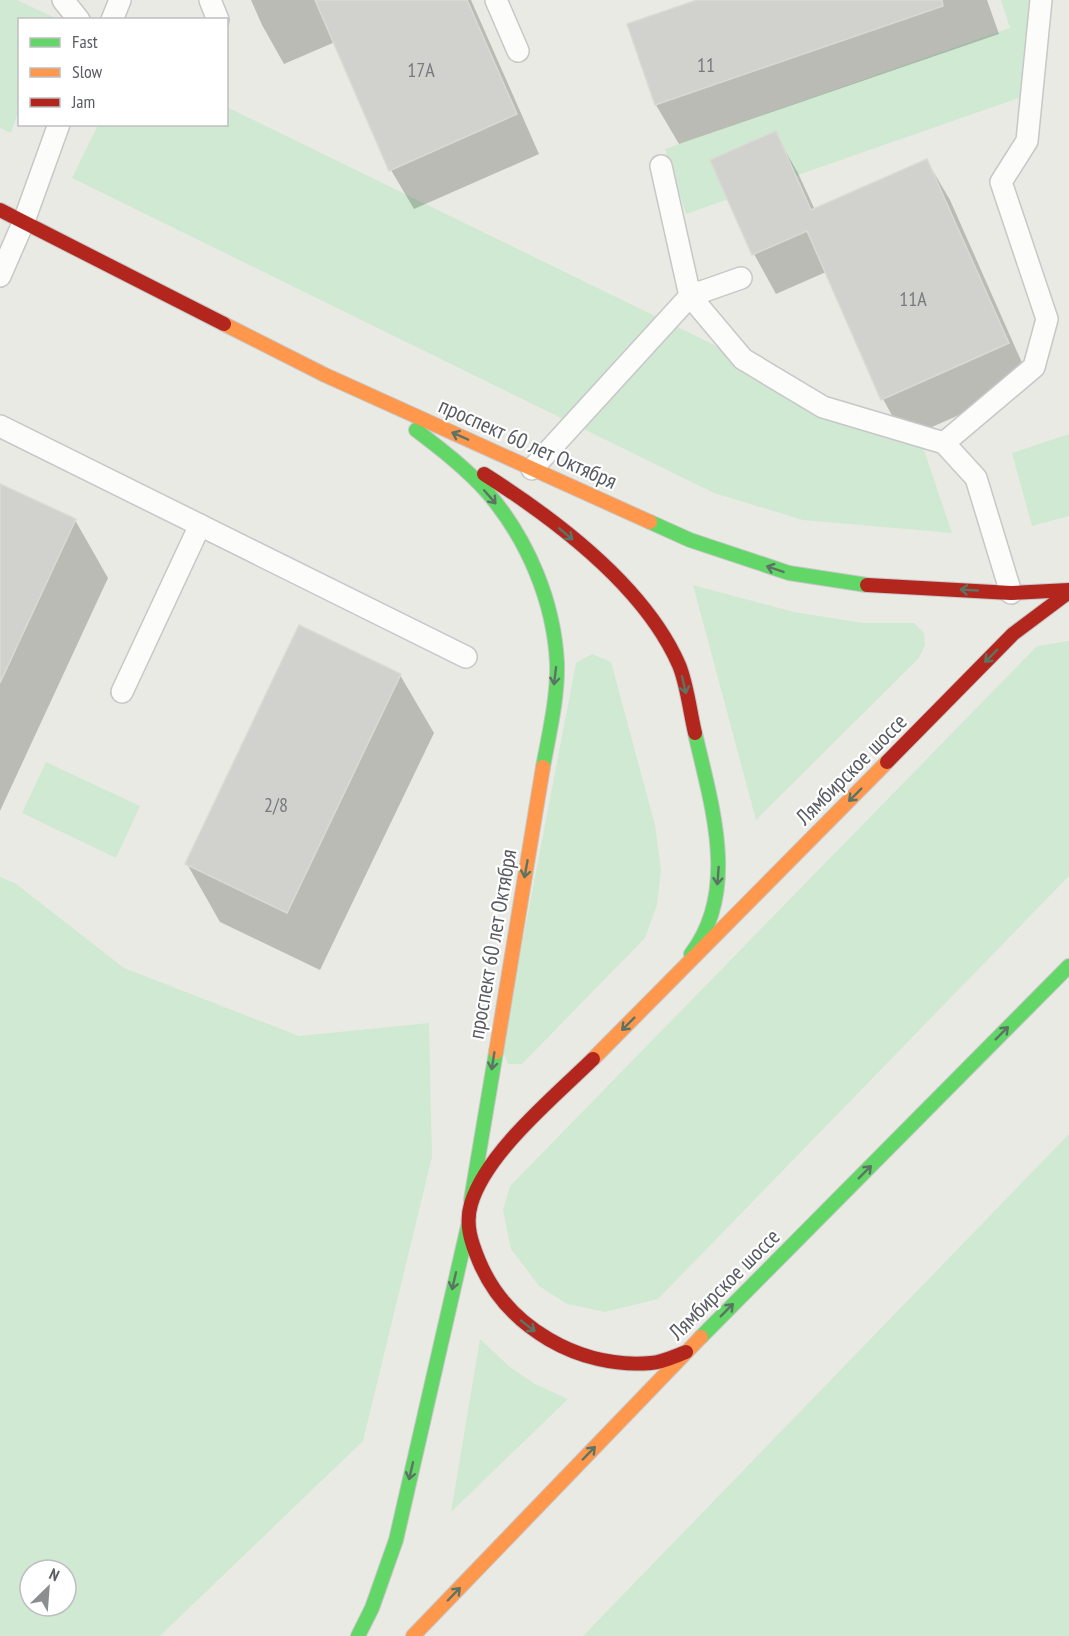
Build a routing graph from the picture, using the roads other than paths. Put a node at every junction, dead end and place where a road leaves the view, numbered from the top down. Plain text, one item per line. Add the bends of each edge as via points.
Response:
1 (63, 0) edge
2 (120, 0) edge
3 (210, 0) edge
4 (496, 0) edge
5 (1041, 0) edge
6 (77, 18) edge
7 (113, 18) edge
8 (217, 18) edge
9 (518, 51) dead end
10 (58, 126) edge
11 (661, 166) dead end
12 (0, 210) edge
13 (24, 221) junction
14 (0, 276) edge
15 (741, 278) dead end
16 (690, 296) junction
17 (325, 375) junction
18 (0, 426) edge
19 (416, 430) junction
20 (944, 443) junction
21 (532, 469) junction
22 (200, 525) junction
23 (1069, 591) edge
24 (1011, 593) junction
25 (466, 657) dead end
26 (122, 692) dead end
27 (1069, 966) edge
28 (669, 983) junction
29 (470, 1206) junction
30 (468, 1224) junction
31 (686, 1352) junction
32 (358, 1636) edge
33 (413, 1636) edge

1 - 6 lane
2 - 7 lane
3 - 8 lane
4 - 9 lane
5 - 20 lane via 1028,141 1001,182 1047,319 1034,367
10 - 13 lane
11 - 16 lane
12 - 13 main road, проспект 60 лет Октября
13 - 14 lane
13 - 17 main road, проспект 60 лет Октября
15 - 16 lane
16 - 20 lane via 743,359 793,389 823,406
16 - 21 lane
17 - 19 main road, проспект 60 лет Октября
21 -> 17 main road, проспект 60 лет Октября
18 - 22 lane
19 -> 28 main road, проспект 60 лет Октября via 531,504 612,573 657,624 680,667 713,813 719,871 714,911 701,940
19 -> 29 main road, проспект 60 лет Октября via 471,474 507,517 534,566 550,610 557,665
20 - 24 lane via 976,478
24 -> 21 main road, проспект 60 лет Октября via 867,585 789,573 690,540
22 - 25 lane
22 - 26 lane
23 - 24 main road, проспект 60 лет Октября
23 -> 28 main road, Лямбирское шоссе via 1013,634
31 -> 27 main road, Лямбирское шоссе
28 -> 29 main road via 504,1147
29 - 30 main road, проспект 60 лет Октября
30 -> 31 main road, проспект 60 лет Октября via 480,1269 501,1300 529,1328 602,1361 652,1363
30 -> 32 main road via 396,1540
33 -> 31 main road, Лямбирское шоссе

